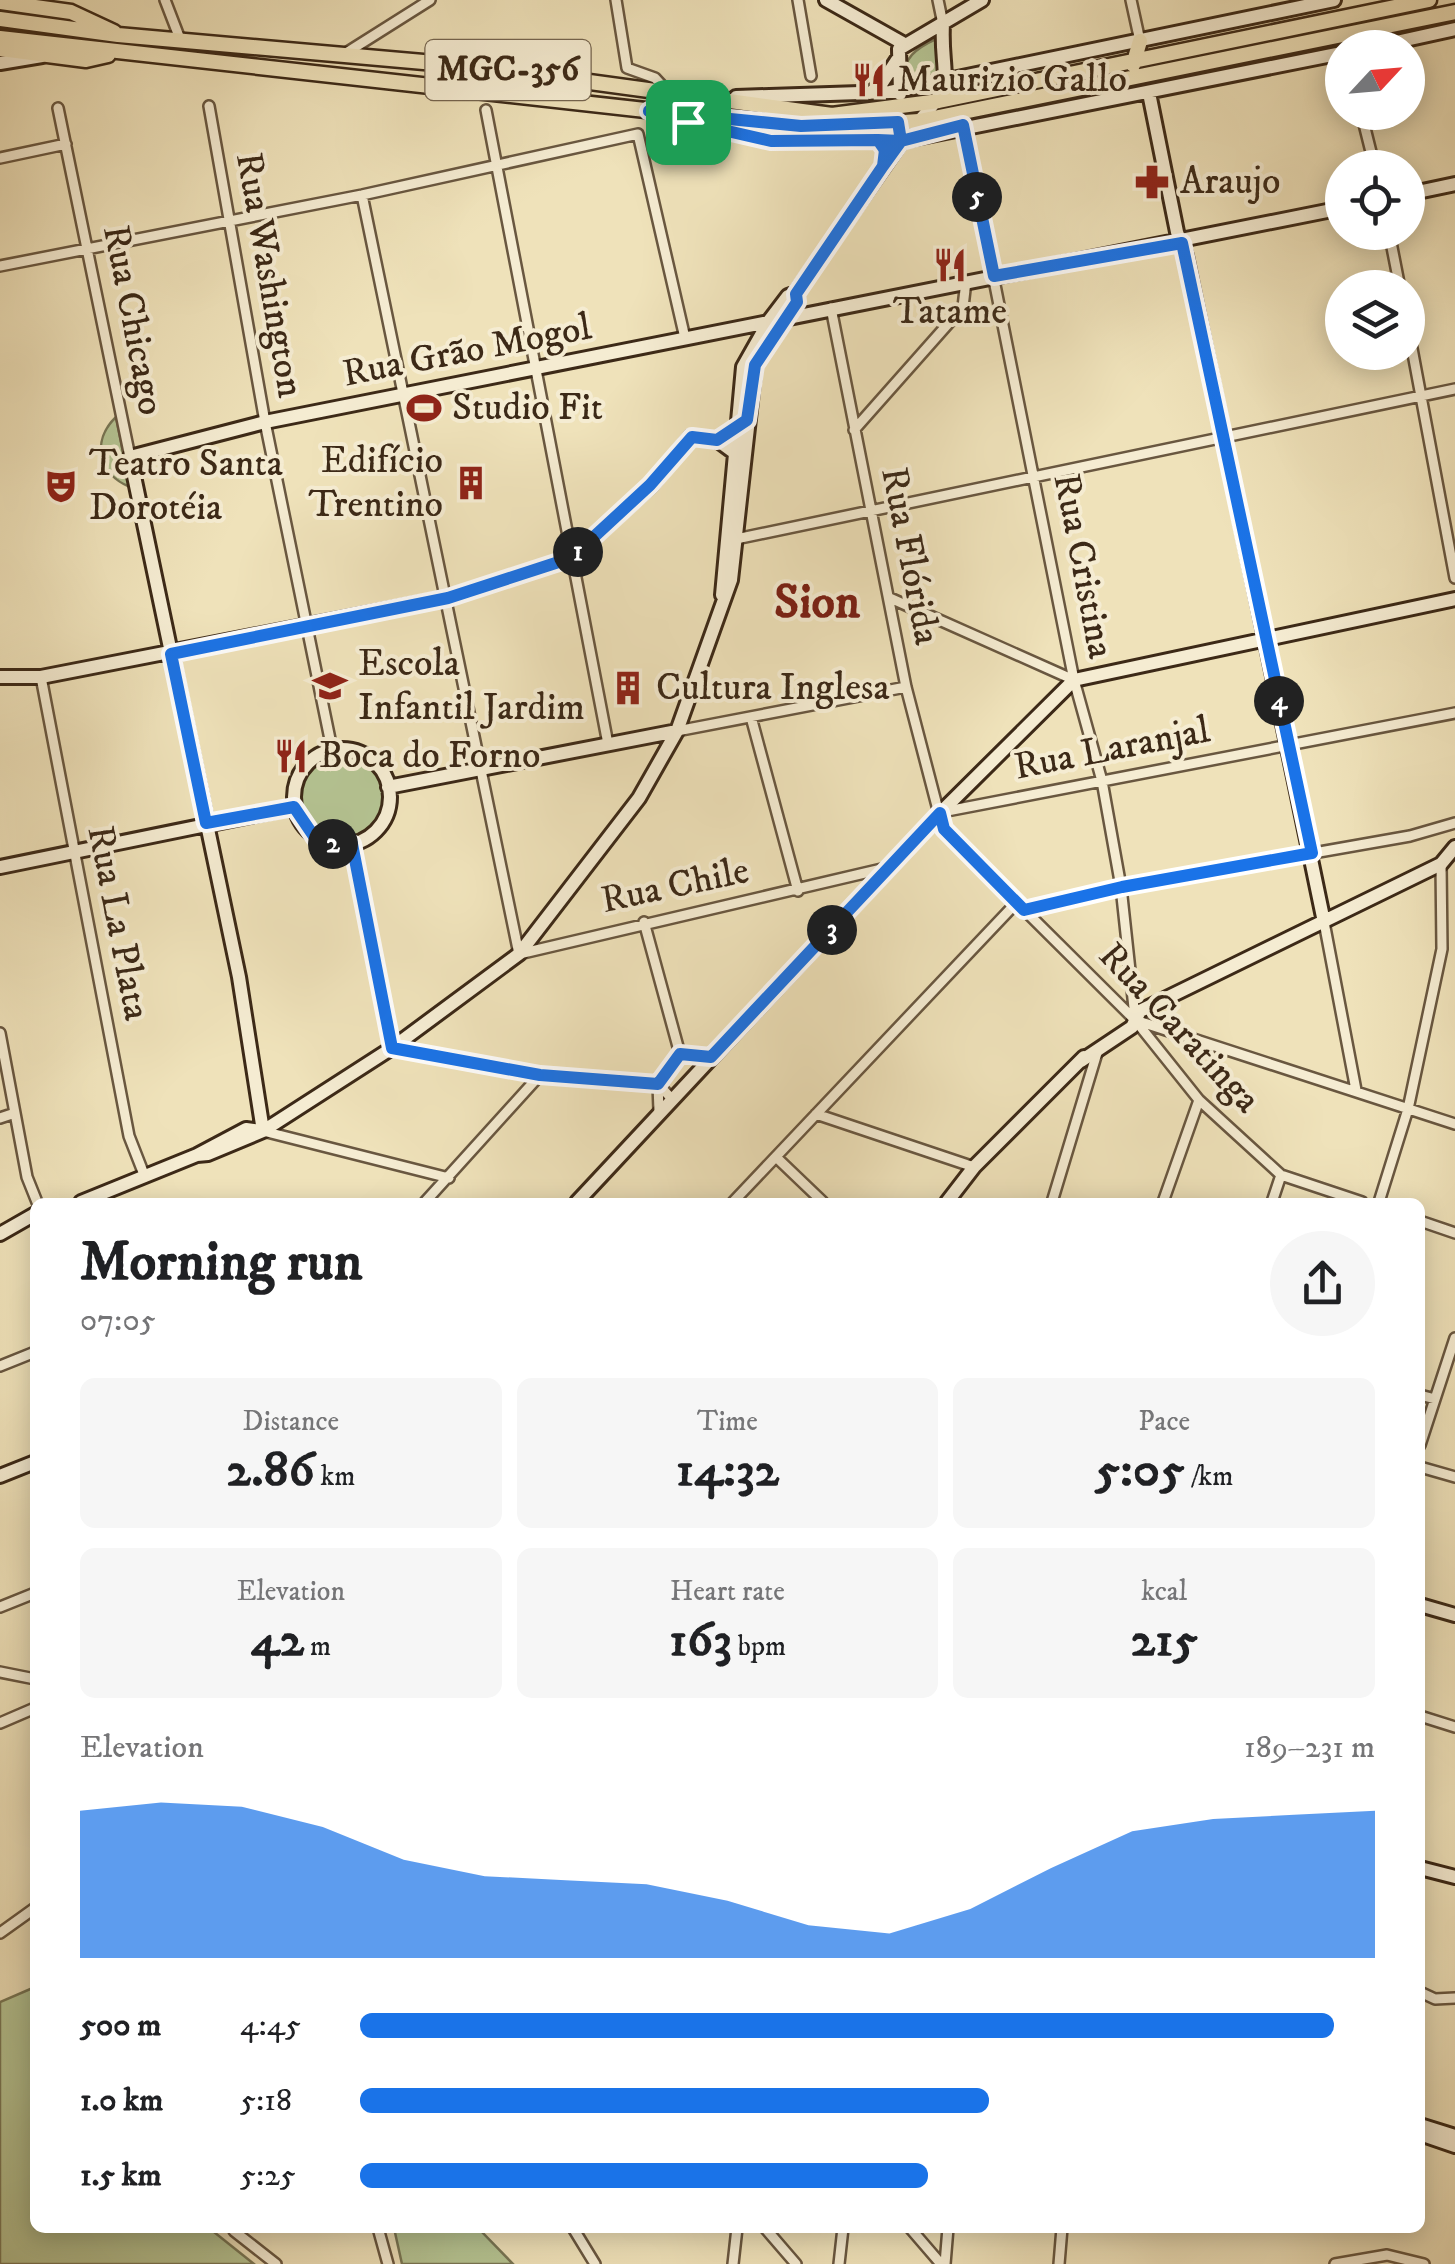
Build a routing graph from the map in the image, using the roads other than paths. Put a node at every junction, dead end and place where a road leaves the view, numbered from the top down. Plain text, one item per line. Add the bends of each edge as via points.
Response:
1 (166, 0) edge
2 (430, 0) edge
3 (616, 0) edge
4 (798, 0) edge
5 (826, 0) edge
6 (938, 0) edge
7 (982, 0) edge
8 (1131, 0) edge
9 (1332, 0) edge
10 (1428, 0) edge
11 (0, 2) edge
12 (64, 10) junction
13 (1455, 12) edge
14 (0, 19) edge
15 (942, 24) junction
16 (73, 28) junction
17 (1455, 29) edge
18 (118, 35) junction
19 (935, 36) junction
20 (1425, 36) edge
21 (0, 38) edge
22 (180, 40) junction
23 (1140, 41) junction
24 (1210, 46) junction
25 (70, 47) junction
26 (0, 49) edge
27 (901, 50) junction
28 (126, 52) junction
29 (346, 53) junction
30 (52, 54) junction
31 (1325, 56) edge
32 (1135, 62) junction
33 (0, 63) edge
34 (812, 76) dead end
35 (946, 78) junction
36 (1150, 84) junction
37 (901, 89) junction
38 (1073, 91) junction
39 (669, 93) junction
40 (870, 94) junction
41 (699, 96) junction
42 (939, 101) junction
43 (209, 106) dead end
44 (58, 108) dead end
45 (486, 110) dead end
46 (649, 111) junction
47 (898, 115) junction
48 (919, 121) junction
49 (963, 125) junction
50 (878, 140) junction
51 (901, 141) junction
52 (66, 144) junction
53 (0, 158) edge
54 (494, 166) junction
55 (883, 166) junction
56 (1455, 184) edge
57 (1425, 190) edge
58 (362, 195) junction
59 (1325, 212) edge
60 (227, 222) junction
61 (1182, 243) junction
62 (88, 248) junction
63 (0, 266) edge
64 (994, 276) junction
65 (966, 281) junction
66 (797, 298) junction
67 (824, 309) junction
68 (787, 318) junction
69 (769, 321) junction
70 (686, 338) junction
71 (535, 368) junction
72 (1416, 370) edge
73 (1455, 390) edge
74 (404, 394) junction
75 (1421, 395) junction
76 (747, 420) junction
77 (265, 422) junction
78 (854, 430) junction
79 (734, 431) junction
80 (1227, 439) junction
81 (717, 440) junction
82 (732, 451) junction
83 (130, 457) junction
84 (1035, 477) junction
85 (872, 509) junction
86 (736, 539) junction
87 (571, 558) junction
88 (1455, 578) edge
89 (723, 597) junction
90 (448, 598) junction
91 (890, 598) junction
92 (1455, 599) edge
93 (308, 626) junction
94 (1264, 636) junction
95 (171, 654) junction
96 (41, 677) junction
97 (0, 678) edge
98 (1074, 680) junction
99 (906, 687) junction
100 (1455, 713) edge
101 (752, 717) junction
102 (677, 731) junction
103 (608, 744) junction
104 (1288, 744) junction
105 (332, 750) junction
106 (482, 770) junction
107 (1102, 781) junction
108 (388, 786) junction
109 (955, 806) junction
110 (294, 807) junction
111 (940, 813) junction
112 (1455, 822) edge
113 (206, 823) junction
114 (352, 844) junction
115 (1455, 847) edge
116 (74, 850) junction
117 (1312, 853) junction
118 (1441, 864) junction
119 (894, 866) junction
120 (0, 867) edge
121 (843, 879) junction
122 (1122, 887) junction
123 (798, 891) junction
124 (862, 899) junction
125 (1017, 902) junction
126 (1024, 910) junction
127 (644, 922) junction
128 (1324, 922) junction
129 (519, 954) junction
130 (1134, 1020) junction
131 (0, 1033) edge
132 (392, 1048) junction
133 (1097, 1053) junction
134 (680, 1054) junction
135 (711, 1057) junction
136 (1081, 1061) junction
137 (540, 1075) junction
138 (1091, 1079) junction
139 (658, 1084) junction
140 (1356, 1090) junction
141 (672, 1098) junction
142 (1198, 1100) junction
143 (1408, 1109) junction
144 (659, 1111) junction
145 (15, 1113) junction
146 (816, 1114) junction
147 (0, 1118) edge
148 (1455, 1124) edge
149 (263, 1132) junction
150 (776, 1156) junction
151 (974, 1167) junction
152 (1280, 1175) junction
153 (146, 1177) junction
154 (449, 1178) junction
155 (35, 1198) edge
156 (91, 1198) edge
157 (429, 1198) edge
158 (581, 1198) edge
159 (736, 1198) edge
160 (820, 1198) edge
161 (950, 1198) edge
162 (1053, 1198) edge
163 (1164, 1198) edge
164 (1273, 1198) edge
165 (1350, 1198) edge
166 (1380, 1198) edge
167 (30, 1217) edge
168 (1425, 1224) edge
169 (30, 1226) edge
170 (16, 1227) junction
171 (1455, 1233) edge
172 (0, 1234) edge
173 (1455, 1341) edge
174 (30, 1354) edge
175 (0, 1366) edge
176 (1425, 1396) edge
177 (1435, 1399) junction
178 (1425, 1430) edge
179 (30, 1464) edge
180 (1425, 1469) edge
181 (30, 1473) edge
182 (0, 1476) edge
183 (1455, 1478) edge
184 (0, 1485) edge
185 (30, 1595) edge
186 (3, 1603) edge
187 (1425, 1606) edge
188 (1455, 1615) edge
189 (0, 1672) edge
190 (30, 1678) edge
191 (30, 1710) edge
192 (1425, 1717) edge
193 (0, 1723) edge
194 (1455, 1726) edge
195 (1425, 1869) edge
196 (1455, 1877) edge
197 (30, 1912) edge
198 (0, 1933) edge
199 (1425, 1994) edge
200 (1455, 1998) edge
201 (1425, 2127) edge
202 (1425, 2136) edge
203 (1455, 2136) edge
204 (1455, 2146) edge
205 (237, 2233) edge
206 (379, 2233) edge
207 (576, 2233) edge
208 (736, 2233) edge
209 (768, 2233) edge
210 (842, 2233) edge
211 (915, 2233) edge
212 (947, 2233) edge
213 (1062, 2233) edge
214 (276, 2264) edge
215 (388, 2264) edge
216 (595, 2264) edge
217 (733, 2264) edge
218 (796, 2264) edge
219 (839, 2264) edge
220 (943, 2264) edge
221 (1060, 2264) edge
222 (1336, 2264) edge
223 (1424, 2264) edge

1 - 22 street
2 - 29 street
3 - 39 street via 627,68 655,78
4 - 34 street
5 - 27 street
6 - 15 street
7 - 15 street
8 - 23 street
9 - 23 street, MGC-356
10 - 24 main road, MGC-356
11 - 12 main road
12 - 16 main road
12 - 18 main road
13 - 36 main road, MGC-356
14 - 16 main road, MGC-356
15 - 19 street
16 - 18 main road, MGC-356
16 - 25 main road
17 - 20 street
18 - 22 main road, MGC-356
19 - 27 street
19 - 35 street
21 - 25 main road, MGC-356
22 - 29 main road, MGC-356
23 - 32 main road
23 - 35 street, MGC-356
24 - 32 main road, MGC-356
24 - 36 main road via 1166,62
25 - 28 main road, MGC-356
25 - 30 main road
26 - 30 main road
27 - 37 street
27 - 40 street
28 - 30 main road via 86,60
28 - 46 main road, MGC-356
29 - 39 main road, MGC-356
30 - 33 street
31 - 36 street, MGC-356
32 - 38 main road
32 - 42 main road, MGC-356
35 - 37 street, MGC-356
35 - 42 street
36 - 38 main road, MGC-356
36 - 49 street, MGC-356
36 - 61 street
37 - 40 street, MGC-356
37 - 47 street
38 - 48 main road, MGC-356
39 - 41 main road, MGC-356
40 - 41 street, MGC-356
41 - 47 main road, MGC-356 via 817,114
42 - 47 main road, MGC-356
42 - 48 street
43 - 60 street, Rua Washington
44 - 52 street, Rua Chicago
45 - 54 street
46 - 47 main road, MGC-356 via 801,126
46 - 50 street, MGC-356 via 771,141
47 - 48 main road, MGC-356
47 - 51 street
48 - 51 street
49 - 51 street, MGC-356
49 - 64 street, Rua Cristina
50 - 51 street, MGC-356
50 - 55 street
51 - 55 street
52 - 53 street
52 - 62 street, Rua Chicago
54 - 58 street
54 - 70 street via 638,134
54 - 71 street
55 - 66 street
56 - 57 street
58 - 60 street
58 - 74 street
59 - 61 street, Rua Grão Mogol
60 - 62 street
60 - 77 street, Rua Washington
61 - 64 street, Rua Grão Mogol
61 - 80 street
62 - 63 street
62 - 83 street, Rua Chicago
64 - 65 street, Rua Grão Mogol
64 - 84 street, Rua Cristina
65 - 67 street, Rua Grão Mogol
65 - 78 street via 963,307
66 - 67 street
66 - 68 street
66 - 69 street via 788,296
67 - 68 street, Rua Grão Mogol
67 - 78 street, Rua Flórida
68 - 69 street, Rua Grão Mogol
68 - 76 street via 755,365
69 - 70 street, Rua Grão Mogol
69 - 79 street via 742,367
70 - 71 street, Rua Grão Mogol
71 - 74 street, Rua Grão Mogol
71 - 87 street
72 - 75 street
73 - 75 street
74 - 77 street, Rua Grão Mogol
74 - 90 street
75 - 80 street
75 - 88 street
76 - 79 street
76 - 86 street
77 - 83 street, Rua Grão Mogol
77 - 93 street, Rua Washington
78 - 85 street, Rua Flórida
79 - 81 street
79 - 82 street
80 - 84 street
80 - 94 street
81 - 82 street
81 - 87 street via 692,437
82 - 89 street
83 - 95 street, Rua Chicago
84 - 85 street
84 - 98 street, Rua Cristina
85 - 86 street
85 - 91 street, Rua Flórida
86 - 89 street
87 - 90 street
87 - 103 street
89 - 102 street
90 - 93 street
90 - 106 street
91 - 98 street
91 - 99 street, Rua Flórida
92 - 94 street
93 - 95 street
93 - 105 street, Rua Washington
94 - 98 street
94 - 104 street
95 - 96 street
95 - 113 street, Rua Chicago
96 - 97 street
96 - 116 street, Rua La Plata
98 - 107 street, Rua Cristina
98 - 109 street
99 - 101 street
99 - 111 street, Rua Flórida
100 - 104 street, Rua Laranjal
101 - 102 street
101 - 123 street
102 - 103 street
102 - 129 street via 639,798
103 - 106 street
104 - 107 street, Rua Laranjal
104 - 117 street
105 - 108 street via 362,753 384,772
105 - 110 street via 300,770
106 - 108 street
106 - 129 street
107 - 109 street, Rua Laranjal
107 - 122 street, Rua Cristina
108 - 114 street via 383,822
109 - 111 street
110 - 113 street
110 - 114 street via 315,838
111 - 119 street
111 - 125 street, Rua Caratinga via 944,829
112 - 117 street
113 - 116 street
113 - 149 street, Rua Chicago
114 - 132 street
115 - 118 street
116 - 120 street
116 - 153 street, Rua La Plata via 129,1136
117 - 122 street
117 - 128 street
118 - 128 street
118 - 143 street via 1442,949
119 - 121 street, Rua Chile
119 - 124 street
121 - 123 street, Rua Chile
121 - 124 street
122 - 126 street
122 - 130 street, Rua Cristina
123 - 127 street, Rua Chile
124 - 135 street
125 - 126 street, Rua Caratinga
125 - 146 street
126 - 130 street, Rua Caratinga
127 - 129 street, Rua Chile
127 - 134 street
128 - 130 street via 1140,1011
128 - 140 street
129 - 132 street
130 - 133 street
130 - 136 street
130 - 140 street
130 - 142 street, Rua Caratinga
131 - 145 street
132 - 137 street
132 - 149 street
133 - 136 street
133 - 138 street
134 - 135 street
134 - 139 street
135 - 141 street
136 - 138 street
136 - 151 street
137 - 139 street
137 - 154 street
138 - 162 street
139 - 141 street
139 - 144 street
140 - 143 street
141 - 144 street
142 - 152 street, Rua Caratinga
142 - 163 street
143 - 148 street
143 - 166 street
144 - 158 street
145 - 147 street
145 - 155 street
146 - 150 street
146 - 151 street
149 - 153 street via 246,1129
149 - 154 street
150 - 159 street
150 - 160 street
151 - 161 street
152 - 164 street
152 - 165 street, Rua Caratinga
153 - 156 street
154 - 157 street
167 - 170 street
168 - 171 street
169 - 170 street
170 - 172 street
173 - 177 street
174 - 175 street
176 - 177 street
177 - 178 street
179 - 182 street
180 - 183 street
181 - 184 street
185 - 186 street
187 - 188 street
189 - 190 street
191 - 193 street
192 - 194 street
195 - 196 street
197 - 198 street
199 - 200 street
201 - 203 street
202 - 204 street
205 - 214 street
206 - 215 street
207 - 216 street
208 - 217 street
209 - 218 street
210 - 219 street
211 - 220 street
212 - 220 street
213 - 221 street
222 - 223 street via 1387,2256

